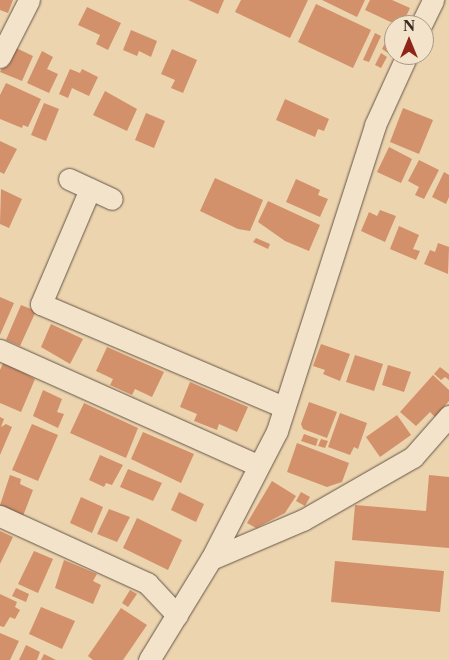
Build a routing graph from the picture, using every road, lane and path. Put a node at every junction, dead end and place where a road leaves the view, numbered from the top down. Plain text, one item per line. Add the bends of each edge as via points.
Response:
1 (29, 0) edge
2 (433, 0) edge
3 (426, 15) edge
4 (0, 57) edge
5 (403, 65) edge
6 (69, 178) dead end
7 (90, 189) junction
8 (112, 198) dead end
9 (0, 350) edge
10 (284, 407) junction
11 (449, 416) edge
12 (257, 465) junction
13 (0, 516) edge
14 (211, 559) junction
15 (177, 615) junction
16 (149, 660) edge

1 - 4 street
2 - 3 street
5 - 10 street via 375,125
6 - 7 street
7 - 8 street
7 - 10 street via 41,304
9 - 12 street
10 - 12 street via 276,431
11 - 14 street via 413,457 303,520
12 - 14 street
13 - 15 street via 147,583
14 - 15 street
15 - 16 street

